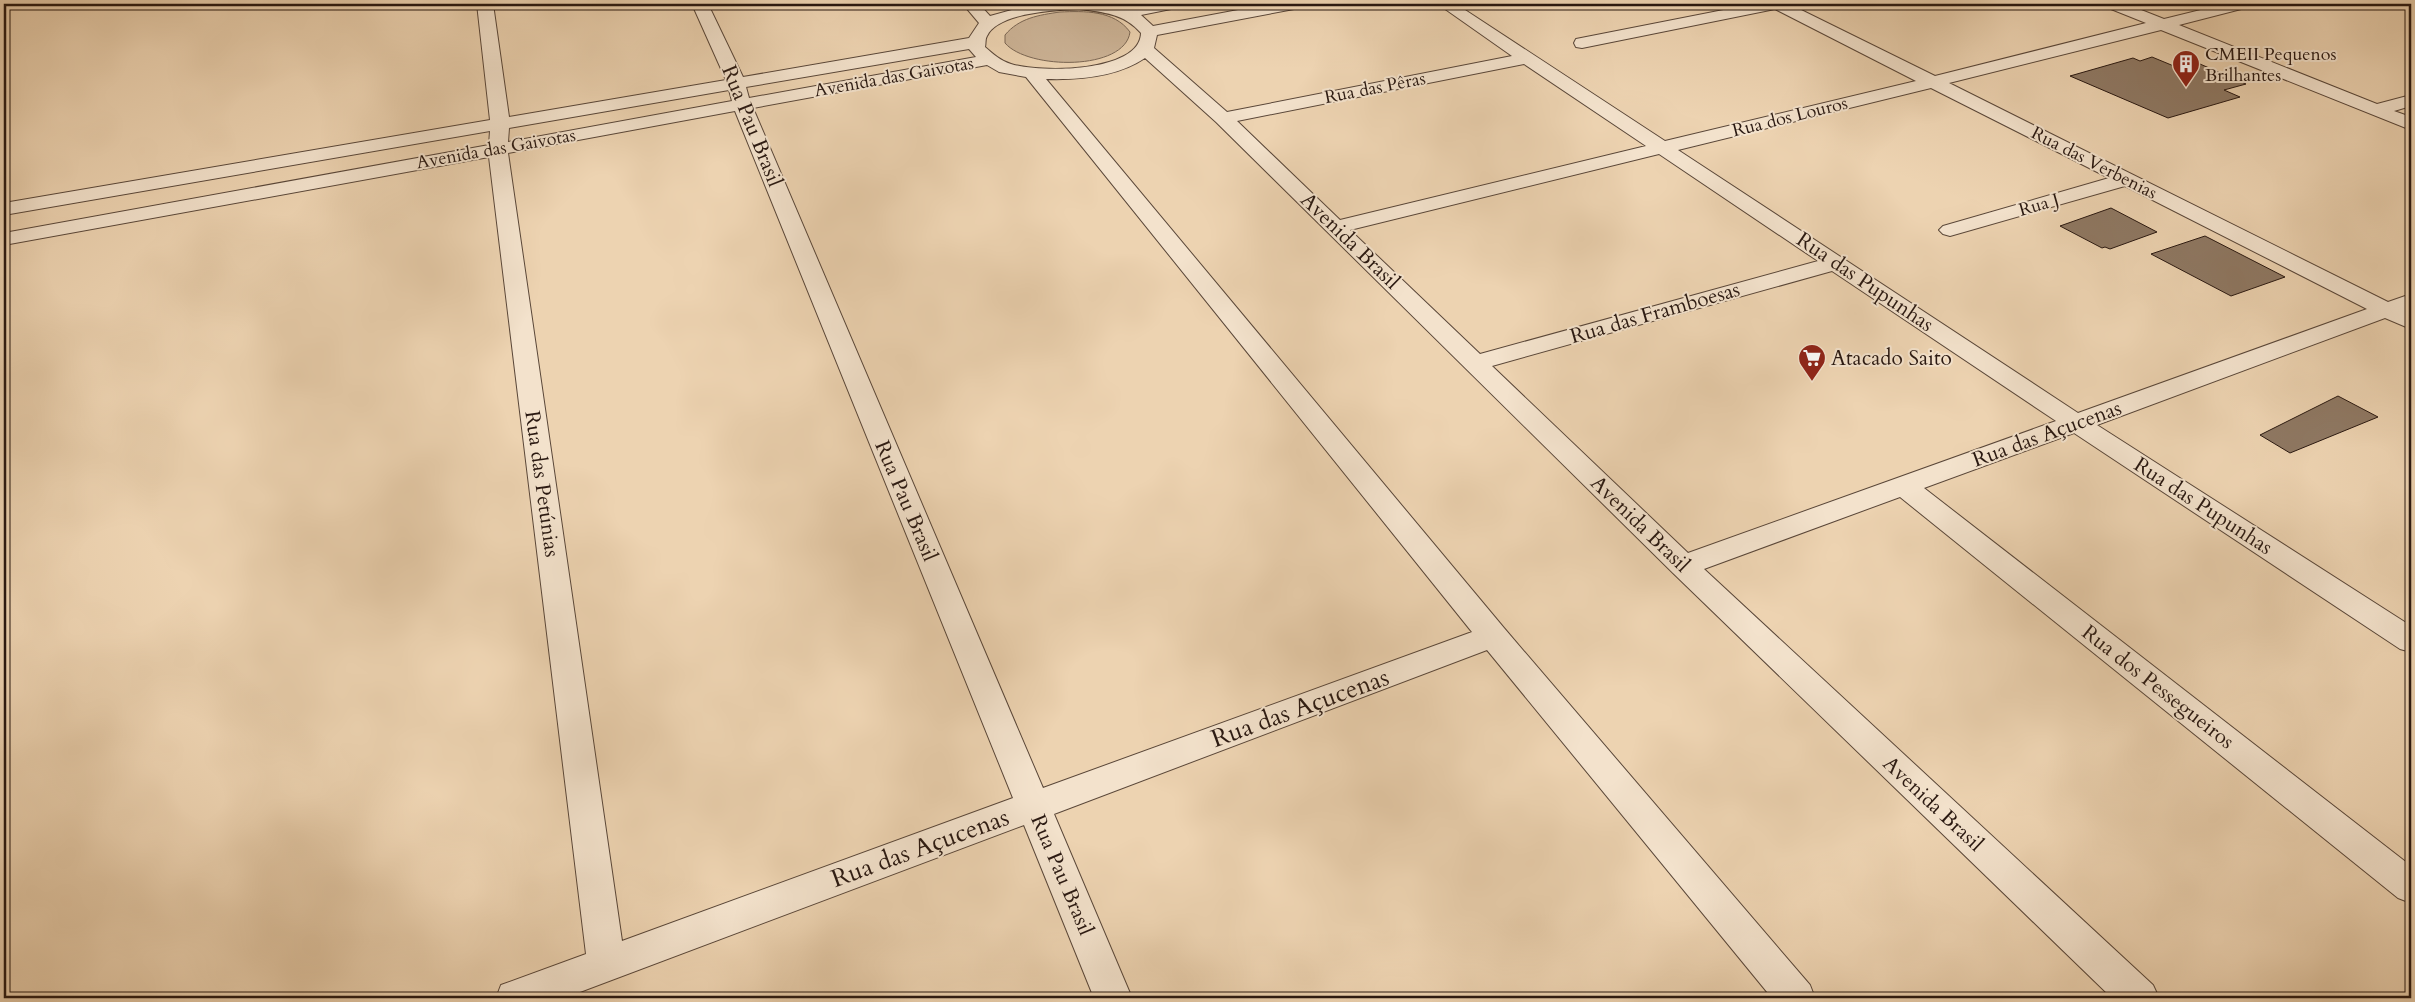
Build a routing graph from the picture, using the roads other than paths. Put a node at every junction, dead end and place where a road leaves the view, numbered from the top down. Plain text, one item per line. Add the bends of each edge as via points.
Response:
1 (485, 4) edge
2 (700, 4) edge
3 (971, 4) edge
4 (1175, 4) edge
5 (1294, 4) edge
6 (1446, 4) edge
7 (1777, 4) edge
8 (2112, 4) edge
9 (2243, 4) edge
10 (1103, 5) edge
11 (1126, 13) junction
12 (988, 24) junction
13 (2162, 24) junction
14 (1147, 40) junction
15 (978, 42) junction
16 (1582, 43) dead end
17 (1527, 58) junction
18 (988, 60) junction
19 (1032, 73) junction
20 (1933, 82) junction
21 (739, 94) junction
22 (2411, 100) edge
23 (2376, 110) junction
24 (1223, 118) junction
25 (2411, 124) edge
26 (499, 136) junction
27 (1663, 148) junction
28 (2128, 179) junction
29 (4, 209) edge
30 (1336, 227) junction
31 (1950, 230) dead end
32 (4, 238) edge
33 (1835, 262) junction
34 (2411, 301) edge
35 (2388, 310) junction
36 (2411, 322) edge
37 (1475, 363) junction
38 (2076, 424) junction
39 (1904, 486) junction
40 (1683, 566) junction
41 (1493, 636) junction
42 (2411, 640) edge
43 (1033, 806) junction
44 (2411, 887) edge
45 (606, 965) junction
46 (515, 998) edge
47 (1113, 998) edge
48 (1796, 998) edge
49 (2139, 998) edge

1 - 26 street, Rua das Petúnias
2 - 21 street, Rua Pau Brasil
3 - 12 street
4 - 11 street
5 - 14 street
6 - 17 street, Rua das Pupunhas
7 - 16 street
7 - 20 street, Rua das Verbenias
8 - 13 street
9 - 13 street, Rua dos Louros
10 - 11 street
10 - 12 street via 1028,8
11 - 14 street, Avenida Brasil via 1142,22
12 - 15 street via 978,36
13 - 20 street, Rua dos Louros
13 - 23 street
14 - 19 street via 1138,54 1119,64 1062,75
14 - 24 street, Avenida Brasil
15 - 18 street via 977,48
15 - 21 street, Avenida das Gaivotas
17 - 24 street, Rua das Pêras
17 - 27 street, Rua das Pupunhas
18 - 19 street via 1006,68
18 - 21 street, Avenida das Gaivotas
19 - 41 street
20 - 27 street, Rua dos Louros
20 - 28 street, Rua das Verbenias
21 - 26 street, Avenida das Gaivotas
21 - 26 street, Avenida das Gaivotas
21 - 43 street, Rua Pau Brasil
22 - 23 street
23 - 25 street
24 - 30 street, Avenida Brasil
26 - 29 street, Avenida das Gaivotas
26 - 32 street, Avenida das Gaivotas
26 - 45 street, Rua das Petúnias
27 - 30 street, Rua dos Louros
27 - 33 street, Rua das Pupunhas
28 - 31 street, Rua J
28 - 35 street, Rua das Verbenias
30 - 37 street, Avenida Brasil
33 - 37 street, Rua das Framboesas
33 - 38 street, Rua das Pupunhas
34 - 35 street, Rua das Açucenas
35 - 36 street, Rua das Verbenias
35 - 38 street, Rua das Açucenas
37 - 40 street, Avenida Brasil
38 - 39 street, Rua das Açucenas
38 - 42 street, Rua das Pupunhas
39 - 40 street, Rua das Açucenas
39 - 44 street, Rua dos Pessegueiros
40 - 49 street, Avenida Brasil
41 - 43 street, Rua das Açucenas
41 - 48 street
43 - 45 street, Rua das Açucenas
43 - 47 street, Rua Pau Brasil
45 - 46 street, Rua das Açucenas

